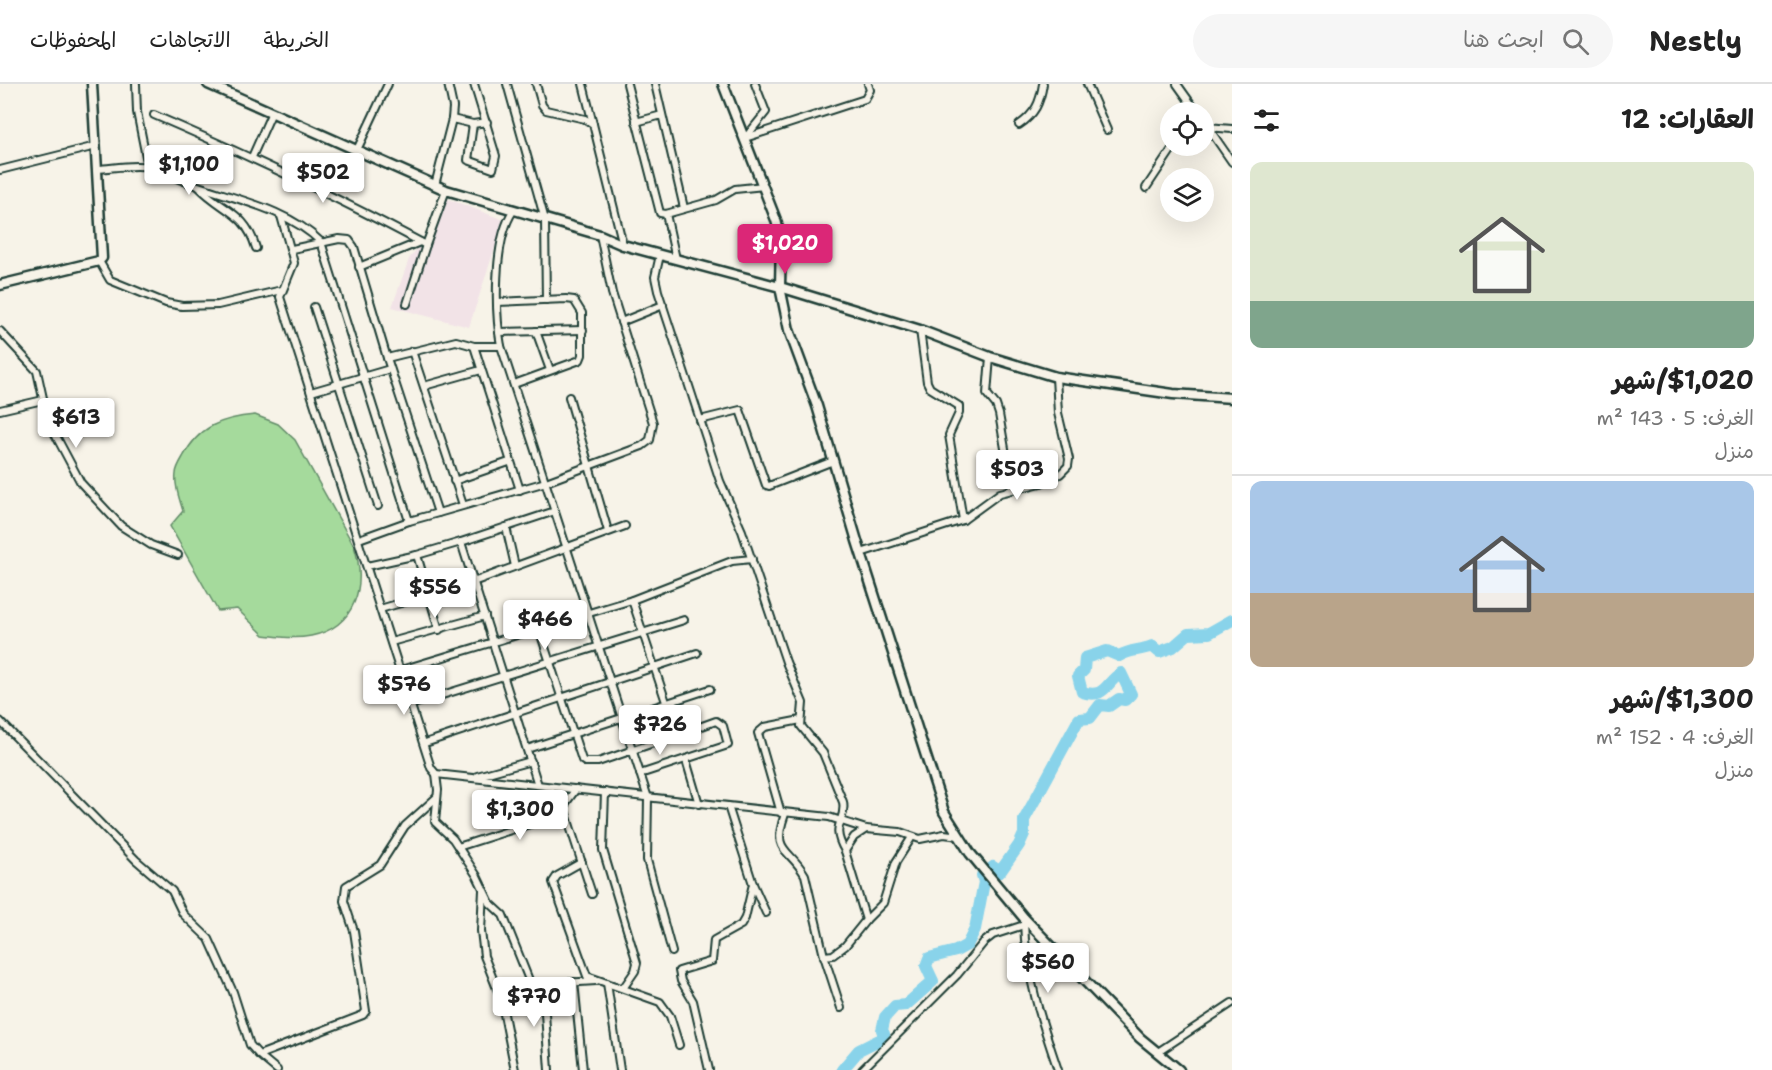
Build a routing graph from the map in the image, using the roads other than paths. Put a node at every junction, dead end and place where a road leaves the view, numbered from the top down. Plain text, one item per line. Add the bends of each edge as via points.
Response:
1 (92, 84) edge
2 (136, 84) edge
3 (208, 84) edge
4 (388, 84) edge
5 (448, 84) edge
6 (474, 84) edge
7 (507, 84) edge
8 (536, 84) edge
9 (583, 84) edge
10 (627, 84) edge
11 (655, 84) edge
12 (723, 84) edge
13 (754, 84) edge
14 (868, 84) edge
15 (1043, 84) edge
16 (1087, 84) edge
17 (1177, 84) edge
18 (1190, 102) edge
19 (272, 112) junction
20 (154, 115) dead end
21 (662, 115) junction
22 (452, 119) junction
23 (487, 122) junction
24 (636, 122) junction
25 (593, 123) junction
26 (472, 124) junction
27 (1019, 125) dead end
28 (1214, 128) edge
29 (1232, 129) edge
30 (1107, 130) dead end
31 (1214, 137) edge
32 (746, 138) junction
33 (96, 146) junction
34 (356, 152) junction
35 (1167, 156) edge
36 (252, 157) junction
37 (1232, 162) edge
38 (148, 166) junction
39 (98, 169) junction
40 (0, 170) edge
41 (435, 185) junction
42 (198, 186) junction
43 (764, 186) junction
44 (1146, 188) dead end
45 (446, 190) junction
46 (684, 208) junction
47 (513, 211) junction
48 (666, 214) junction
49 (281, 216) junction
50 (545, 220) junction
51 (600, 236) junction
52 (321, 242) junction
53 (420, 242) junction
54 (426, 245) junction
55 (623, 245) junction
56 (256, 248) dead end
57 (292, 249) junction
58 (660, 255) junction
59 (676, 259) junction
60 (99, 261) junction
61 (359, 267) junction
62 (0, 285) edge
63 (780, 287) junction
64 (282, 290) junction
65 (546, 300) junction
66 (497, 302) junction
67 (407, 304) dead end
68 (663, 305) junction
69 (314, 307) dead end
70 (621, 322) junction
71 (583, 330) junction
72 (920, 330) junction
73 (0, 331) edge
74 (536, 331) junction
75 (499, 332) junction
76 (474, 346) junction
77 (501, 346) junction
78 (412, 351) junction
79 (990, 357) junction
80 (387, 358) junction
81 (390, 369) junction
82 (481, 370) junction
83 (550, 370) junction
84 (363, 377) junction
85 (1056, 377) junction
86 (338, 384) junction
87 (514, 384) junction
88 (424, 386) junction
89 (311, 392) junction
90 (569, 398) dead end
91 (1232, 398) edge
92 (43, 400) junction
93 (0, 410) edge
94 (700, 420) junction
95 (833, 461) junction
96 (509, 462) junction
97 (589, 467) junction
98 (454, 481) junction
99 (546, 482) junction
100 (1012, 489) junction
101 (520, 490) junction
102 (463, 505) junction
103 (378, 506) dead end
104 (555, 511) junction
105 (438, 513) junction
106 (963, 520) junction
107 (409, 521) junction
108 (625, 525) dead end
109 (506, 527) junction
110 (608, 531) junction
111 (359, 539) junction
112 (461, 542) junction
113 (565, 548) junction
114 (861, 553) junction
115 (178, 555) dead end
116 (417, 555) junction
117 (752, 559) junction
118 (367, 566) junction
119 (515, 566) junction
120 (473, 582) junction
121 (429, 595) junction
122 (632, 600) junction
123 (380, 609) junction
124 (587, 614) junction
125 (485, 616) junction
126 (684, 620) dead end
127 (539, 629) junction
128 (439, 630) junction
129 (643, 634) junction
130 (391, 642) junction
131 (494, 643) junction
132 (599, 648) junction
133 (697, 653) dead end
134 (549, 663) junction
135 (655, 667) junction
136 (401, 670) junction
137 (503, 677) junction
138 (609, 682) junction
139 (710, 689) dead end
140 (562, 700) junction
141 (666, 703) junction
142 (413, 704) junction
143 (517, 715) junction
144 (621, 719) junction
145 (801, 720) junction
146 (0, 721) edge
147 (572, 734) junction
148 (677, 735) junction
149 (425, 743) junction
150 (527, 749) junction
151 (632, 751) junction
152 (686, 760) junction
153 (531, 761) junction
154 (436, 774) junction
155 (640, 774) junction
156 (473, 777) junction
157 (538, 785) junction
158 (576, 789) junction
159 (606, 792) junction
160 (437, 797) junction
161 (648, 798) junction
162 (565, 804) junction
163 (699, 804) junction
164 (728, 806) junction
165 (783, 814) junction
166 (839, 820) junction
167 (866, 829) junction
168 (959, 836) junction
169 (912, 837) junction
170 (458, 847) junction
171 (845, 851) junction
172 (582, 862) junction
173 (753, 884) junction
174 (483, 887) junction
175 (592, 894) dead end
176 (766, 913) dead end
177 (866, 920) junction
178 (1024, 922) junction
179 (672, 952) dead end
180 (824, 956) junction
181 (596, 981) junction
182 (574, 982) junction
183 (607, 983) junction
184 (543, 985) junction
185 (624, 987) junction
186 (1232, 1003) edge
187 (841, 1008) dead end
188 (680, 1044) dead end
189 (1158, 1052) junction
190 (259, 1055) junction
191 (277, 1070) edge
192 (515, 1070) edge
193 (549, 1070) edge
194 (583, 1070) edge
195 (620, 1070) edge
196 (709, 1070) edge
197 (862, 1070) edge
198 (1058, 1070) edge
199 (1179, 1070) edge

1 - 33 street
2 - 38 street via 137,112
3 - 19 street
4 - 34 street
5 - 22 street
6 - 23 street
7 - 50 street
8 - 25 street via 546,110
9 - 25 street
10 - 24 street
11 - 21 street
12 - 32 street
13 - 32 street via 766,112
14 - 32 street via 870,90 865,99
15 - 27 street via 1039,104
16 - 30 street
17 - 18 street
19 - 34 street
19 - 36 street
20 - 36 street
21 - 24 street
21 - 46 street
22 - 26 street
22 - 41 street
23 - 26 street
23 - 26 street via 496,156 493,169 468,160
24 - 48 street via 659,212
25 - 55 street
28 - 29 street
31 - 37 street
32 - 43 street
33 - 39 street
33 - 40 street
34 - 41 street
35 - 44 street
36 - 53 street
38 - 39 street
38 - 42 street
39 - 60 street via 104,251
41 - 45 street
42 - 49 street
42 - 56 street via 247,224
43 - 46 street via 735,189 716,200
43 - 63 street via 781,240
45 - 47 street
45 - 54 street
46 - 48 street
47 - 50 street
47 - 66 street via 504,232
48 - 59 street
49 - 52 street via 308,229
49 - 57 street
50 - 51 street
50 - 65 street
51 - 55 street
51 - 70 street
52 - 57 street
52 - 61 street via 349,240
52 - 84 street
53 - 54 street
53 - 61 street
54 - 67 street
55 - 58 street
57 - 64 street via 293,271
58 - 59 street
58 - 68 street via 656,277
59 - 63 street
60 - 62 street
60 - 64 street via 110,280 182,306 218,305
61 - 80 street
63 - 72 street
63 - 95 street via 789,330
64 - 89 street via 280,297
65 - 66 street
65 - 71 street via 574,300 582,313
66 - 75 street
68 - 70 street
68 - 94 street
69 - 86 street
70 - 97 street via 654,428 650,440 642,446
71 - 74 street
71 - 83 street via 580,360
72 - 79 street
72 - 106 street via 930,388 958,406 949,435
73 - 92 street via 37,372
74 - 75 street
74 - 83 street
75 - 77 street
76 - 77 street
76 - 78 street via 456,341
76 - 82 street
77 - 87 street
78 - 80 street
78 - 88 street
79 - 85 street
79 - 100 street via 987,394 999,414
80 - 81 street
81 - 84 street
81 - 105 street
82 - 88 street
82 - 96 street
83 - 87 street
84 - 86 street
84 - 107 street
85 - 91 street via 1173,394
85 - 100 street via 1068,466 1048,480
86 - 89 street
86 - 103 street
87 - 99 street
88 - 98 street
89 - 111 street
90 - 97 street
92 - 93 street
92 - 115 street via 48,421 95,501 121,526 151,545
94 - 95 street via 740,411 766,485
94 - 117 street
95 - 114 street
96 - 98 street
96 - 101 street
97 - 99 street
97 - 110 street
98 - 102 street
99 - 101 street
99 - 104 street
100 - 106 street via 1000,493
101 - 102 street
102 - 105 street
104 - 109 street
104 - 113 street
105 - 107 street
106 - 114 street
107 - 111 street
108 - 110 street
109 - 112 street
109 - 119 street
110 - 113 street
111 - 118 street
112 - 116 street
112 - 120 street
113 - 119 street
113 - 124 street
114 - 168 street via 935,790
116 - 118 street
116 - 121 street
117 - 122 street via 732,561
117 - 145 street via 803,703
118 - 123 street
119 - 120 street
120 - 121 street
120 - 125 street
121 - 123 street
121 - 128 street
122 - 124 street
122 - 129 street
123 - 130 street
124 - 127 street
124 - 132 street
125 - 128 street
125 - 131 street
126 - 129 street
127 - 131 street
127 - 134 street
128 - 130 street
129 - 132 street
129 - 135 street
130 - 136 street
131 - 136 street
131 - 137 street
132 - 134 street
132 - 138 street
133 - 135 street
134 - 137 street
134 - 140 street
135 - 138 street
135 - 141 street
136 - 142 street
137 - 142 street
137 - 143 street
138 - 140 street
138 - 144 street
139 - 141 street
140 - 143 street
140 - 147 street
141 - 144 street
141 - 148 street
142 - 149 street
143 - 149 street
143 - 150 street
144 - 147 street
144 - 151 street
145 - 165 street via 779,723 758,733
145 - 166 street via 805,732 823,753 843,802 845,809
146 - 190 street via 136,860 172,891 183,914 209,939 233,992 250,1045
147 - 150 street
147 - 151 street via 585,762
148 - 151 street
148 - 152 street via 716,721 723,726 727,746
149 - 154 street
150 - 153 street
151 - 155 street
152 - 155 street
152 - 163 street
153 - 156 street
153 - 157 street
154 - 156 street
154 - 160 street
155 - 161 street
156 - 157 street
157 - 158 street
158 - 159 street
158 - 162 street
159 - 161 street
159 - 185 street via 603,850 637,963
160 - 170 street via 435,822
160 - 190 street via 405,826 380,865 346,886 345,901 354,931 366,1011
161 - 163 street
161 - 179 street via 647,860
162 - 170 street via 545,819
162 - 172 street
163 - 164 street
164 - 165 street
164 - 173 street
165 - 166 street
165 - 180 street via 779,830 782,846 805,876
166 - 167 street
166 - 171 street via 839,839
167 - 169 street
167 - 171 street via 854,837
168 - 169 street
168 - 178 street
169 - 177 street via 896,862 883,903
170 - 174 street
171 - 177 street
172 - 175 street
172 - 181 street via 553,882 587,976
173 - 176 street
173 - 196 street via 746,918 735,930 714,940 712,961 679,971 693,1001
174 - 184 street via 490,903 503,915 531,985
174 - 192 street via 484,956 501,999
177 - 180 street via 845,946
178 - 189 street
178 - 197 street via 984,942 957,975
178 - 198 street via 1028,965
180 - 187 street
181 - 182 street
181 - 183 street
182 - 184 street
182 - 194 street
183 - 185 street
183 - 195 street
184 - 193 street
185 - 188 street via 660,1002 670,1016
186 - 189 street
189 - 199 street
190 - 191 street

